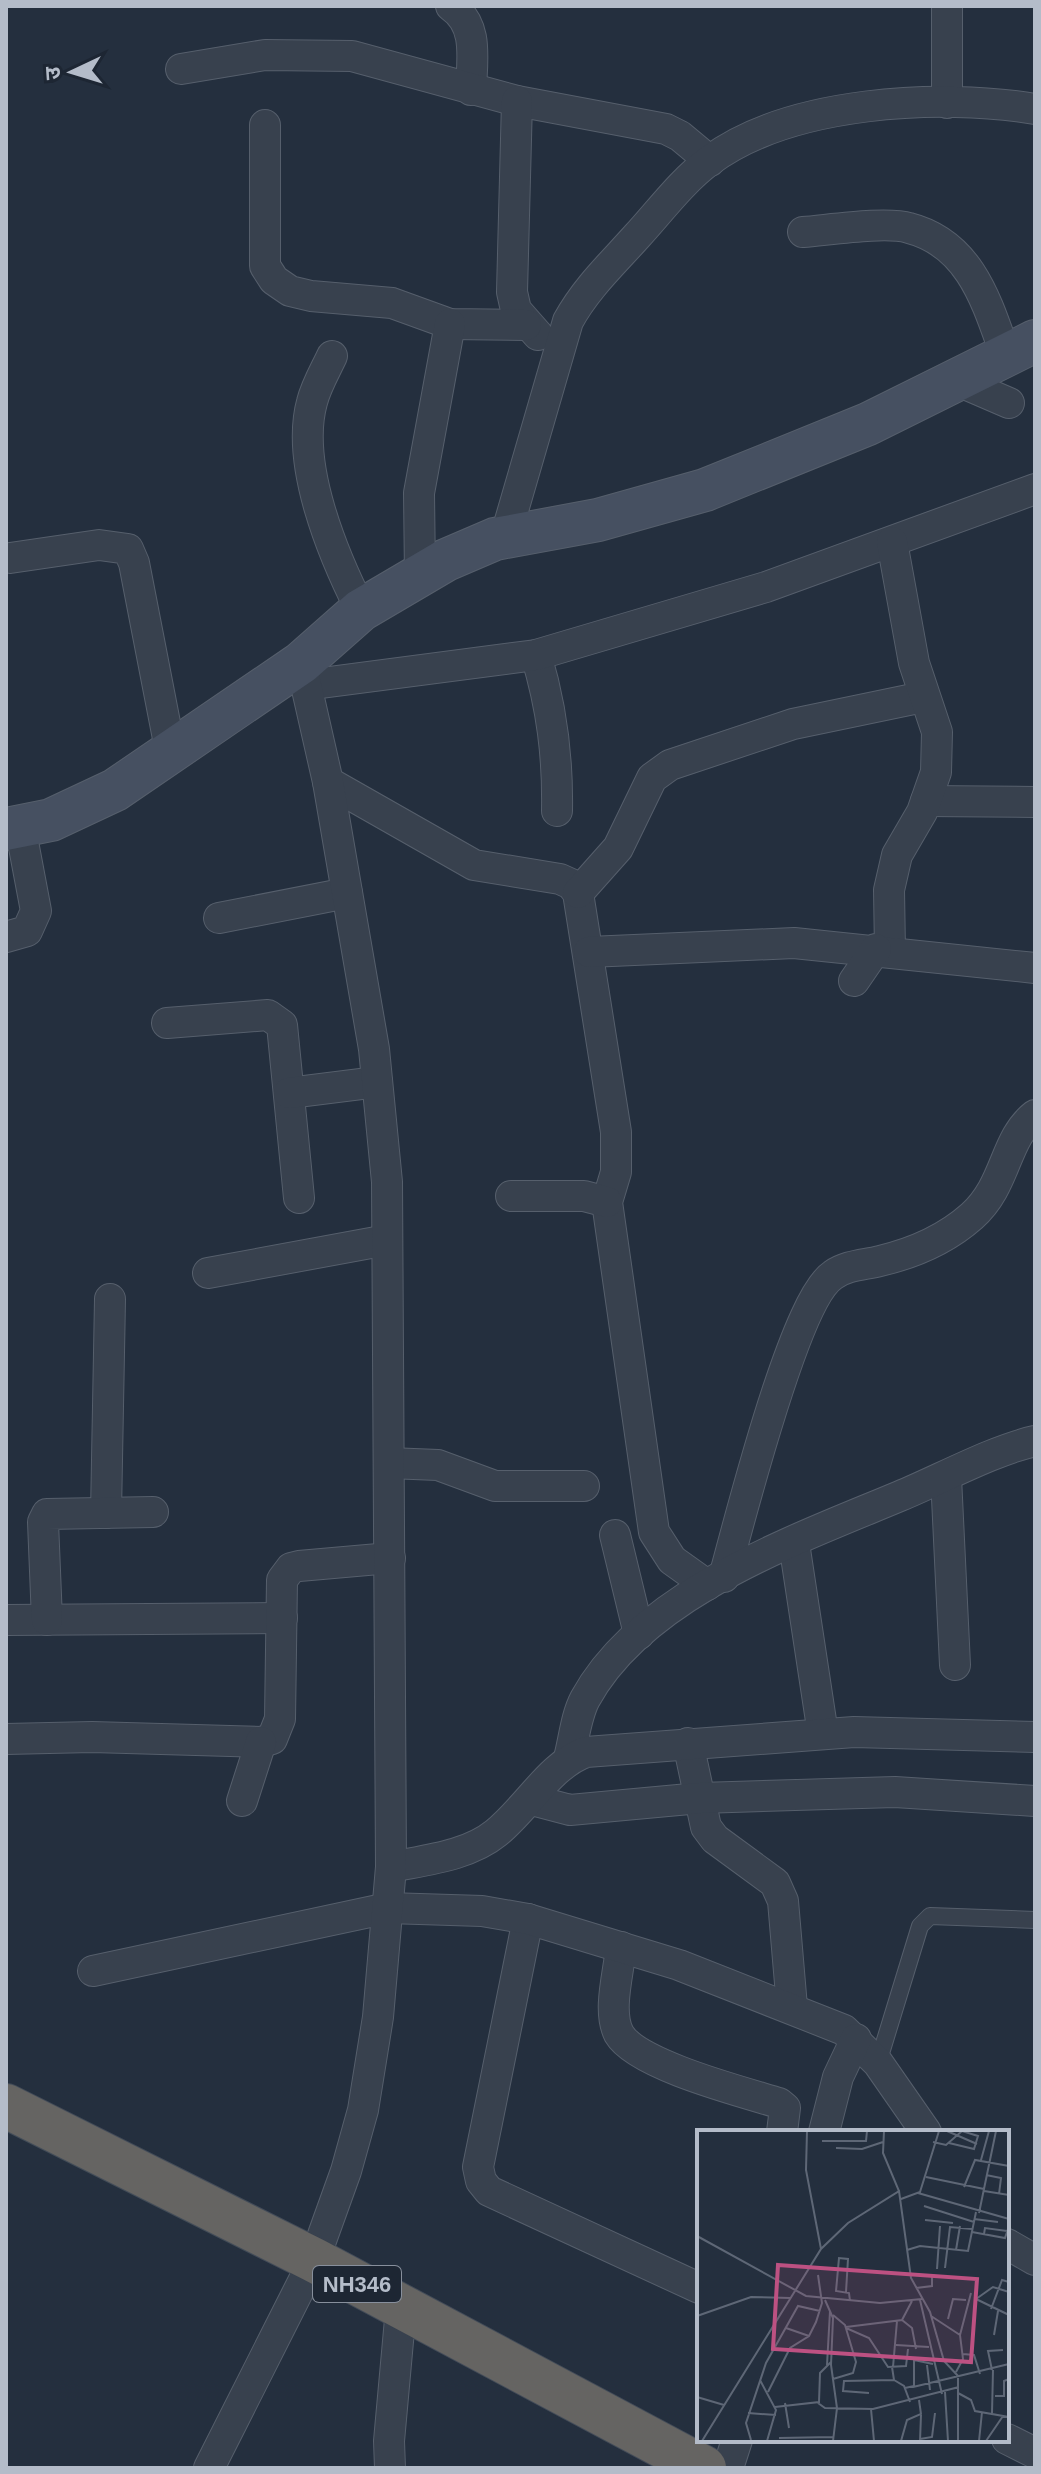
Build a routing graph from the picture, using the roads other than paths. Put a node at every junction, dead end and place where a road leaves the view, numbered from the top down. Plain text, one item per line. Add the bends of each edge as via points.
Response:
1 (451, 6) edge
2 (947, 6) edge
3 (181, 69) dead end
4 (471, 90) junction
5 (517, 101) junction
6 (947, 103) junction
7 (1035, 109) edge
8 (265, 125) dead end
9 (710, 161) junction
10 (803, 232) dead end
11 (450, 324) junction
12 (526, 325) junction
13 (1025, 348) edge
14 (558, 352) junction
15 (332, 356) dead end
16 (958, 381) junction
17 (1009, 403) dead end
18 (1035, 489) edge
19 (505, 538) junction
20 (892, 542) junction
21 (10, 558) dead end
22 (420, 575) junction
23 (361, 610) junction
24 (536, 655) junction
25 (304, 674) junction
26 (923, 697) junction
27 (171, 754) junction
28 (328, 782) junction
29 (926, 801) junction
30 (1035, 802) edge
31 (557, 811) dead end
32 (13, 828) edge
33 (347, 893) junction
34 (578, 893) junction
35 (219, 918) dead end
36 (6, 937) edge
37 (883, 950) junction
38 (589, 952) junction
39 (1035, 968) edge
40 (854, 981) dead end
41 (167, 1023) dead end
42 (377, 1082) junction
43 (289, 1093) junction
44 (1035, 1115) edge
45 (511, 1196) dead end
46 (299, 1198) dead end
47 (607, 1202) junction
48 (387, 1240) junction
49 (208, 1273) dead end
50 (110, 1299) dead end
51 (1035, 1441) edge
52 (389, 1463) junction
53 (946, 1477) junction
54 (584, 1486) dead end
55 (153, 1512) dead end
56 (106, 1513) junction
57 (615, 1535) dead end
58 (794, 1543) junction
59 (390, 1558) junction
60 (716, 1581) junction
61 (282, 1618) junction
62 (6, 1620) edge
63 (47, 1620) junction
64 (639, 1634) junction
65 (955, 1665) dead end
66 (823, 1734) junction
67 (1035, 1737) edge
68 (6, 1739) edge
69 (261, 1742) junction
70 (688, 1743) junction
71 (569, 1758) junction
72 (700, 1798) junction
73 (532, 1800) junction
74 (242, 1801) dead end
75 (1035, 1801) edge
76 (391, 1867) junction
77 (388, 1908) junction
78 (528, 1919) junction
79 (1035, 1920) edge
80 (621, 1947) junction
81 (93, 1971) dead end
82 (792, 2007) junction
83 (856, 2039) junction
84 (878, 2063) junction
85 (6, 2106) edge
86 (782, 2130) edge
87 (825, 2130) edge
88 (925, 2130) edge
89 (1009, 2245) edge
90 (314, 2260) junction
91 (1035, 2260) edge
92 (697, 2287) edge
93 (401, 2308) junction
94 (1009, 2440) edge
95 (736, 2442) edge
96 (1035, 2453) edge
97 (209, 2468) edge
98 (390, 2468) edge
99 (704, 2468) edge
100 (728, 2468) edge

1 - 4 street via 466,20 472,36
2 - 6 street
3 - 4 street via 265,55 352,56
4 - 5 street
5 - 9 street via 666,129
5 - 12 street via 512,292
6 - 7 street
6 - 9 street via 848,107 769,130
8 - 11 street via 265,266 274,280 290,291 392,303
9 - 14 street via 583,293
10 - 13 street via 908,227 947,245
11 - 12 street
11 - 22 street via 419,493
12 - 14 street
13 - 16 main road
14 - 19 street
15 - 23 street via 312,402 311,471 328,532
16 - 17 street
16 - 19 main road via 805,452 705,490 598,520
18 - 20 street
19 - 22 main road
20 - 24 street via 766,587
20 - 26 street
21 - 27 street via 99,545 128,549
22 - 23 main road
23 - 25 main road
24 - 25 street
24 - 31 street via 555,732
25 - 27 main road
25 - 28 street
26 - 29 street via 937,732 936,772
26 - 34 street via 793,724 670,765 652,778 618,848
27 - 32 main road via 83,806
28 - 33 street
28 - 34 street via 474,865 560,879
29 - 30 street
29 - 37 street via 897,855
32 - 36 street via 36,911 27,931
33 - 35 street
33 - 42 street
34 - 38 street
37 - 38 street via 754,942
37 - 39 street
37 - 40 street
38 - 47 street via 616,1132 616,1172
41 - 43 street via 268,1015 278,1019
42 - 43 street
42 - 48 street
43 - 46 street
44 - 60 street via 1019,1129 1003,1176 982,1207 958,1228 923,1248 849,1267 820,1289 763,1433
45 - 47 street via 584,1196
47 - 60 street via 654,1532 672,1560
48 - 49 street
48 - 52 street
50 - 56 street
51 - 53 street
52 - 54 street via 438,1465 495,1486
52 - 59 street
53 - 58 street
53 - 65 street
55 - 56 street
56 - 63 street via 51,1513 44,1518
57 - 64 street
58 - 60 street
58 - 66 street
59 - 61 street via 291,1568 282,1580
59 - 76 street
60 - 64 street via 688,1593
61 - 63 street
61 - 69 street via 280,1719 272,1739
62 - 63 street
64 - 71 street via 603,1671 583,1702
66 - 67 street
66 - 70 street
68 - 69 street
69 - 74 street
70 - 71 street via 599,1750
70 - 72 street
71 - 73 street
72 - 73 street via 570,1810
72 - 75 street via 895,1792
72 - 82 street via 706,1827 715,1839 775,1883 783,1901
73 - 76 street via 493,1836 446,1856
76 - 77 street
77 - 78 street via 466,1909
77 - 81 street
77 - 90 street via 363,2110
78 - 80 street
78 - 92 street via 478,2167 481,2181 489,2191
79 - 84 lane via 930,1916 920,1926
80 - 82 street
80 - 86 street via 614,2018 633,2050 779,2103 785,2108
82 - 83 street
83 - 84 street
83 - 87 street via 838,2077
84 - 88 street
85 - 90 highway, NH346
89 - 91 street
90 - 93 highway, NH346
90 - 97 street
93 - 98 street
93 - 99 highway, NH346
94 - 96 street
95 - 100 street

